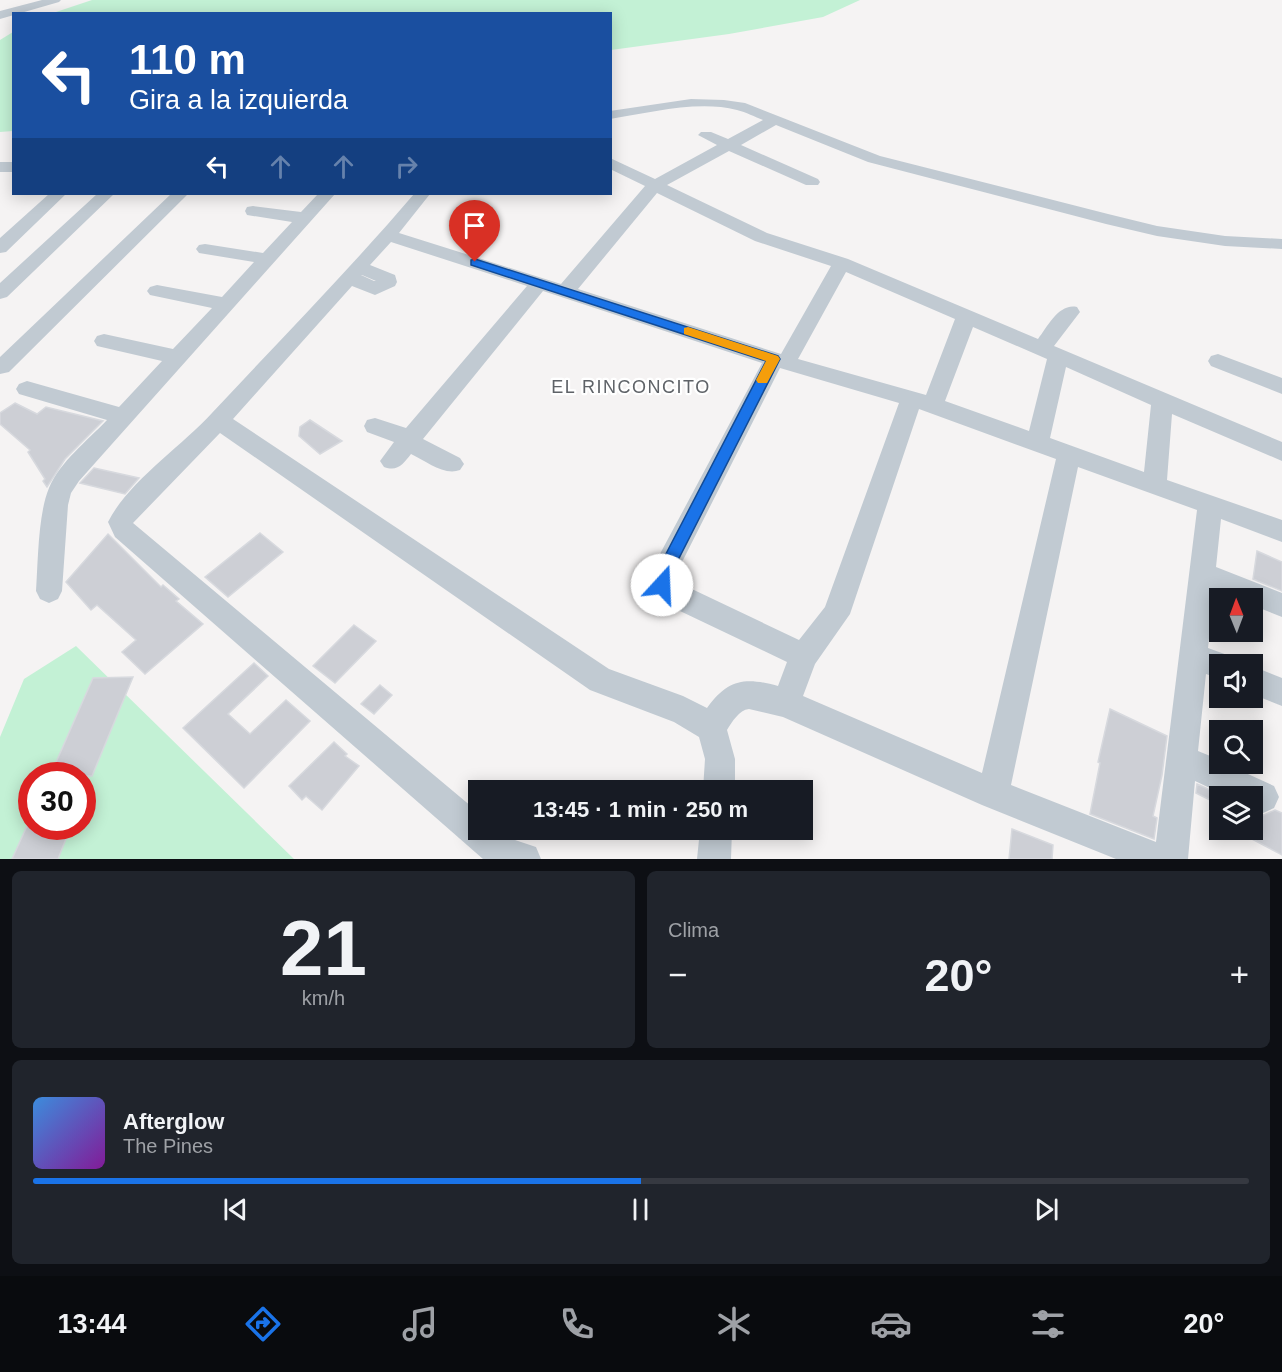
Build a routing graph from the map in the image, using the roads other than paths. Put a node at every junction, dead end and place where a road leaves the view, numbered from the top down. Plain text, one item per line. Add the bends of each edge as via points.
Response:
1 (55, 0) edge
2 (0, 15) edge
3 (612, 115) edge
4 (776, 120) junction
5 (706, 135) dead end
6 (729, 145) junction
7 (612, 164) edge
8 (812, 182) dead end
9 (655, 185) junction
10 (57, 195) edge
11 (104, 195) edge
12 (179, 195) edge
13 (326, 195) edge
14 (421, 195) edge
15 (254, 211) dead end
16 (304, 218) junction
17 (388, 235) junction
18 (1282, 244) edge
19 (0, 248) edge
20 (205, 249) dead end
21 (267, 259) junction
22 (842, 263) junction
23 (540, 284) junction
24 (158, 291) dead end
25 (566, 291) junction
26 (0, 293) edge
27 (225, 304) junction
28 (1070, 312) dead end
29 (967, 315) junction
30 (104, 341) dead end
31 (1050, 352) junction
32 (177, 357) junction
33 (780, 361) junction
34 (1218, 361) dead end
35 (2, 367) dead end
36 (1282, 386) edge
37 (27, 389) dead end
38 (1162, 401) junction
39 (922, 402) junction
40 (123, 417) junction
41 (221, 418) junction
42 (375, 426) dead end
43 (409, 441) junction
44 (1038, 442) junction
45 (1282, 453) edge
46 (1069, 454) junction
47 (392, 461) dead end
48 (452, 464) dead end
49 (1155, 484) junction
50 (1210, 504) junction
51 (1282, 531) edge
52 (1202, 573) junction
53 (49, 591) dead end
54 (1282, 605) edge
55 (1193, 655) junction
56 (804, 656) junction
57 (1209, 662) edge
58 (1263, 684) edge
59 (1282, 692) edge
60 (786, 703) junction
61 (711, 727) junction
62 (1182, 759) junction
63 (719, 780) edge
64 (1240, 786) edge
65 (993, 794) junction
66 (715, 840) edge
67 (524, 859) edge
68 (714, 859) edge
69 (1158, 859) edge
70 (1171, 859) edge

1 - 2 street
3 - 4 street via 664,106 722,103
4 - 6 street
4 - 18 street via 874,159 1106,219 1225,241
5 - 6 street
6 - 8 street
6 - 9 street
7 - 9 street
9 - 22 street via 761,237
9 - 25 street
10 - 19 street
11 - 26 street
12 - 35 street
13 - 16 street
14 - 17 street
15 - 16 street
16 - 21 street
17 - 23 street
17 - 41 street
20 - 21 street
21 - 27 street
22 - 29 street
22 - 33 street
23 - 25 street
23 - 43 street
24 - 27 street
25 - 33 street
27 - 32 street
28 - 31 street
29 - 31 street
29 - 39 street
30 - 32 street
31 - 38 street
31 - 44 street
32 - 40 street
33 - 39 street
33 - 56 street via 663,575 662,585 668,593
34 - 36 street
37 - 40 street
38 - 45 street
38 - 49 street
39 - 44 street
39 - 56 street via 836,614
40 - 53 street via 60,490
41 - 61 street via 600,680 683,711
41 - 67 street via 127,510 120,522 124,530 500,852
42 - 43 street
43 - 47 street
43 - 48 street
44 - 46 street
46 - 49 street
46 - 65 street
49 - 50 street
50 - 51 street
50 - 52 street
52 - 54 street
52 - 55 street
55 - 57 street
55 - 62 street
56 - 60 street
58 - 59 street
60 - 61 street via 752,693 739,694 729,701
60 - 65 street
61 - 63 street via 720,759
62 - 64 street
62 - 70 street
65 - 69 street
66 - 68 street

